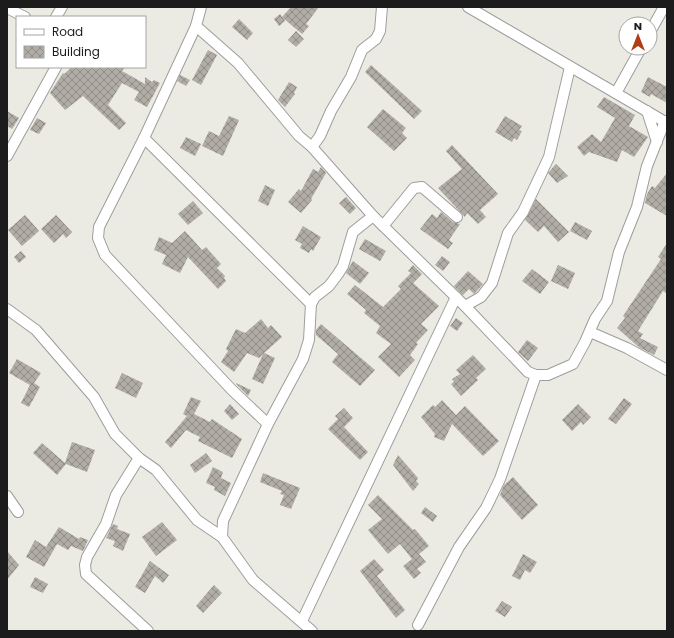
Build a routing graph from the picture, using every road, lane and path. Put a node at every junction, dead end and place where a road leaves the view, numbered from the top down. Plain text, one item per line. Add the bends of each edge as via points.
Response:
1 (62, 7) edge
2 (201, 7) edge
3 (382, 7) edge
4 (468, 7) edge
5 (664, 7) edge
6 (7, 8) edge
7 (22, 16) edge
8 (57, 16) edge
9 (658, 18) edge
10 (196, 26) junction
11 (637, 56) edge
12 (570, 67) junction
13 (55, 68) edge
14 (616, 93) junction
15 (647, 111) junction
16 (666, 122) edge
17 (144, 138) junction
18 (660, 143) edge
19 (312, 147) junction
20 (7, 156) edge
21 (373, 216) junction
22 (457, 216) dead end
23 (384, 226) junction
24 (456, 297) junction
25 (311, 304) junction
26 (465, 306) junction
27 (7, 309) edge
28 (590, 332) junction
29 (667, 370) edge
30 (536, 375) junction
31 (268, 424) junction
32 (139, 458) junction
33 (7, 496) edge
34 (18, 512) dead end
35 (222, 537) junction
36 (302, 621) junction
37 (418, 625) dead end
38 (148, 631) edge
39 (312, 631) edge

1 - 8 street
2 - 10 street
3 - 19 street via 380,31 376,39 362,50 351,76
4 - 12 street
5 - 9 street
6 - 7 street
10 - 17 street
10 - 19 street via 238,63 299,136
11 - 14 street
12 - 14 street
12 - 26 street via 549,157 522,212 508,233 492,283 481,296
13 - 20 street
14 - 15 street
15 - 16 street
15 - 18 street
16 - 18 street
17 - 25 street
17 - 31 street via 99,226 100,248 232,390
18 - 28 street via 647,166 637,207 619,252 607,301
19 - 21 street
21 - 23 street
21 - 25 street via 353,232 343,266 329,286 315,297
22 - 23 street via 422,187 418,187 414,188
23 - 24 street
24 - 26 street
24 - 36 street
25 - 31 street via 309,340 303,359
26 - 30 street via 528,372
27 - 32 street via 36,330 94,397 115,434
28 - 29 street via 628,348
28 - 30 street via 573,364 548,375
30 - 37 street via 500,479 486,508 459,547
31 - 35 street via 223,520
32 - 35 street via 156,470 197,520
32 - 38 street via 116,495 106,524 85,565 86,574
33 - 34 street
35 - 36 street via 253,580
36 - 39 street

